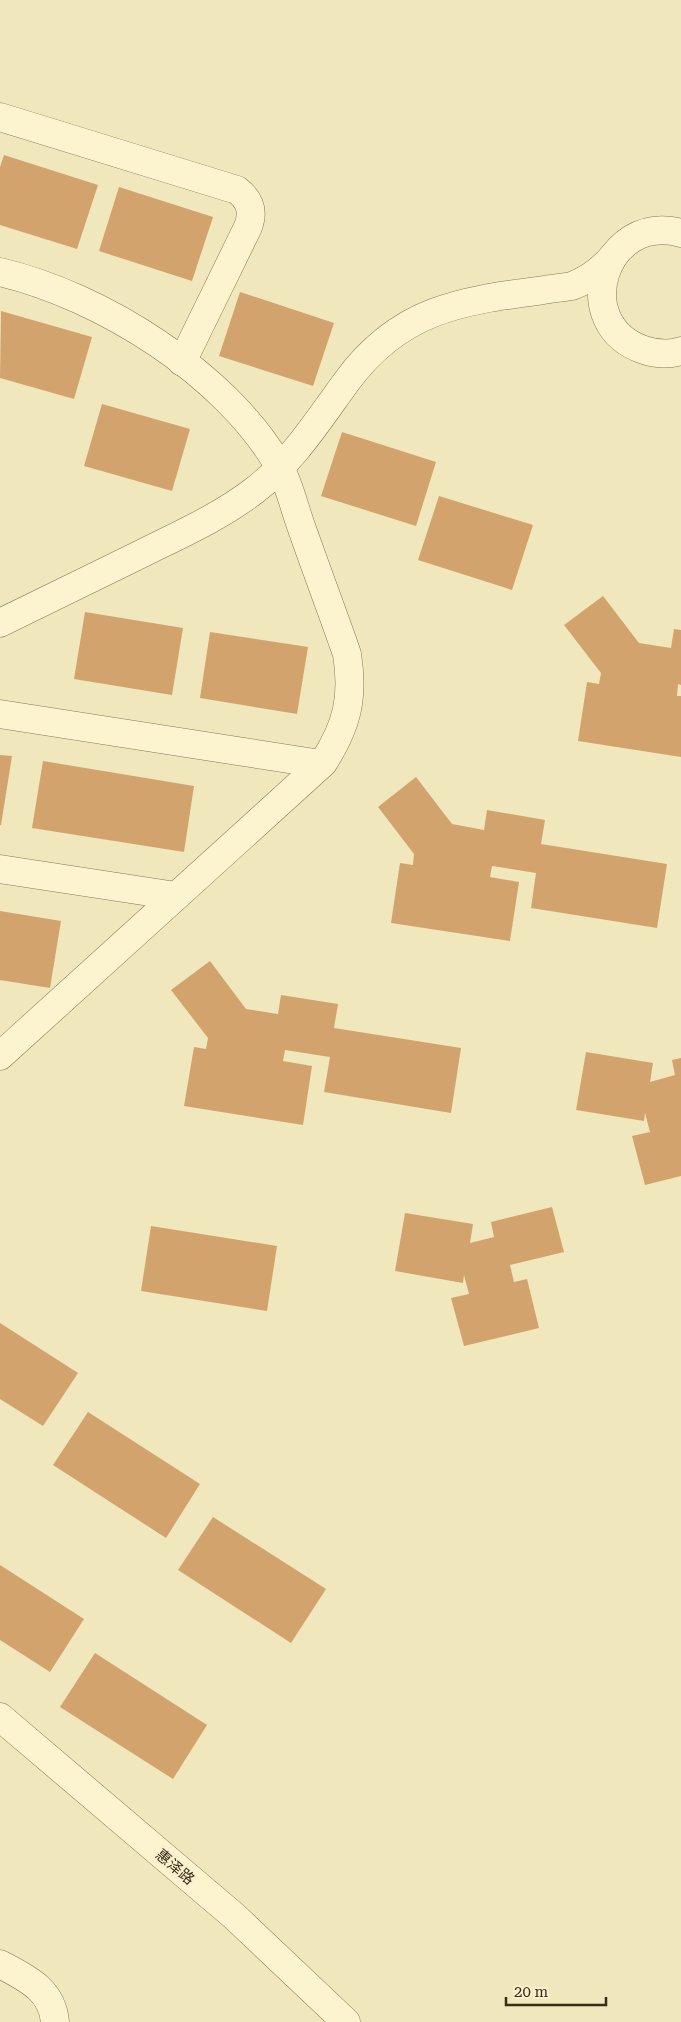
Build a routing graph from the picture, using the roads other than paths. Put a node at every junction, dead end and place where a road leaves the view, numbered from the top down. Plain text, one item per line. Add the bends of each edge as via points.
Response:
1 (0, 117) edge
2 (681, 233) edge
3 (615, 254) junction
4 (0, 272) edge
5 (572, 286) junction
6 (602, 301) junction
7 (681, 351) edge
8 (182, 362) junction
9 (280, 468) junction
10 (0, 623) edge
11 (0, 714) edge
12 (321, 764) junction
13 (0, 869) edge
14 (176, 896) junction
15 (45, 1016) junction
16 (0, 1035) edge
17 (0, 1056) edge
18 (0, 1717) edge
19 (0, 1964) edge
20 (55, 2022) edge
21 (346, 2022) edge

1 - 8 street via 237,190 244,195 251,210 248,227
2 - 3 street via 671,230 639,235
3 - 5 street via 595,274
3 - 6 street via 606,267
4 - 8 street via 51,288 97,308
5 - 6 street via 590,289
5 - 9 street via 448,306 398,329 362,361
6 - 7 street via 613,327 635,347 653,354
8 - 9 street via 214,386 243,415
9 - 10 street via 250,494 201,524
9 - 12 street via 347,654 350,699 345,722 336,743
11 - 12 street
12 - 14 street
13 - 14 street
14 - 15 street
15 - 16 street
15 - 17 street
18 - 21 street, 惠泽路 via 234,1916
19 - 20 street via 43,1990 54,2010

